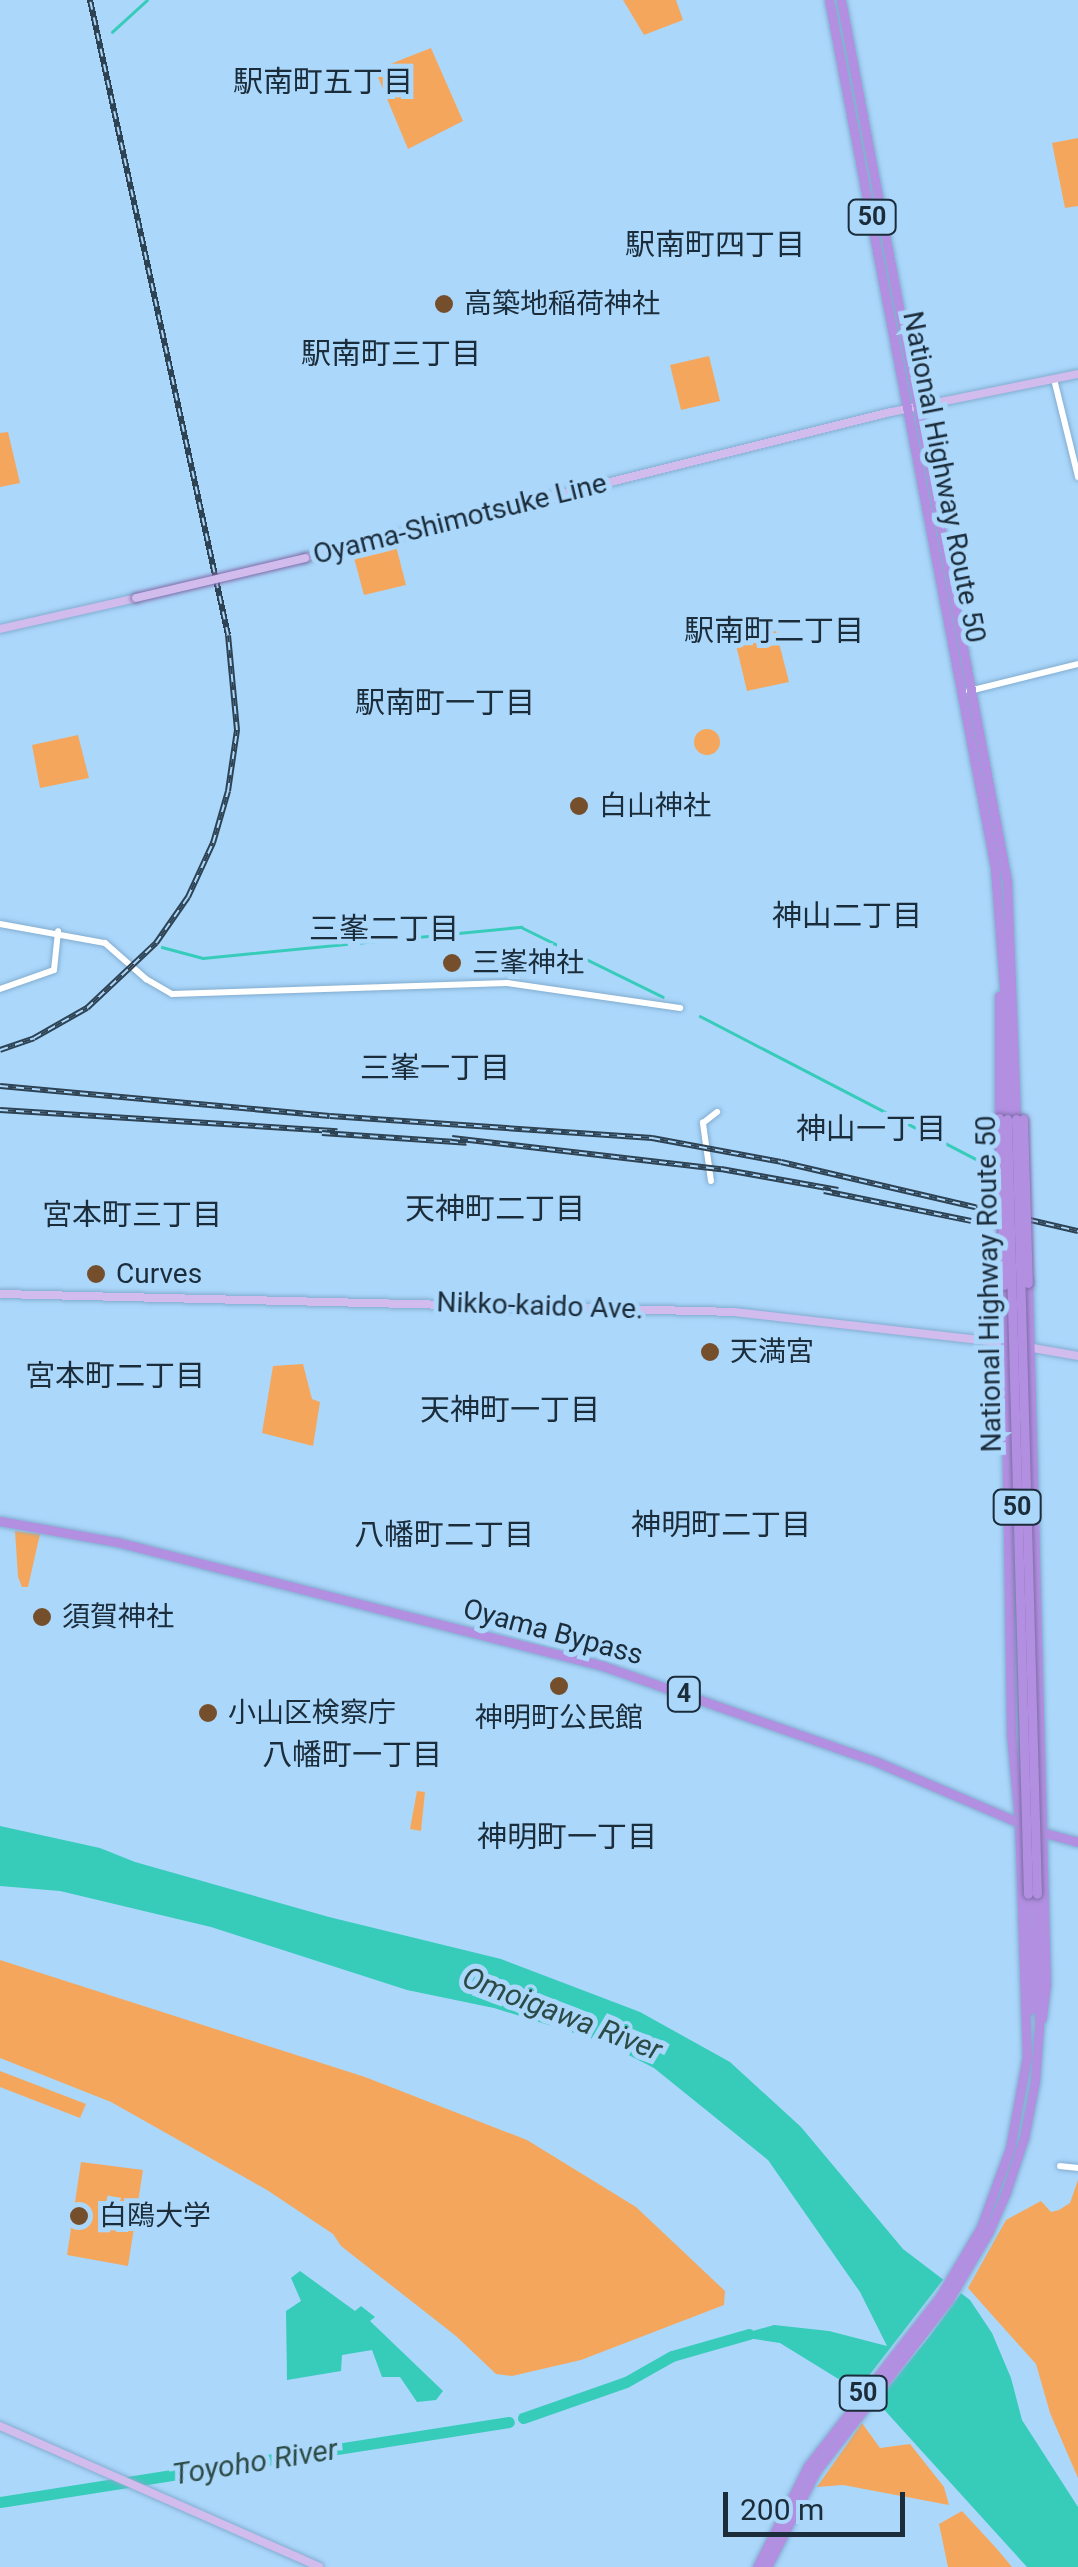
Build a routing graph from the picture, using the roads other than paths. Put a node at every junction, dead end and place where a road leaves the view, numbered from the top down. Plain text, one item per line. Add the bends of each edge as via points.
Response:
1 (830, 0) edge
2 (840, 0) edge
3 (1078, 374) edge
4 (1054, 379) junction
5 (913, 407) junction
6 (1078, 477) edge
7 (0, 629) edge
8 (1078, 664) edge
9 (968, 691) junction
10 (0, 924) edge
11 (58, 931) junction
12 (0, 989) edge
13 (680, 1008) dead end
14 (717, 1112) dead end
15 (1011, 1119) junction
16 (711, 1181) dead end
17 (0, 1294) edge
18 (1006, 1342) junction
19 (1030, 1348) junction
20 (1078, 1356) edge
21 (0, 1522) edge
22 (1019, 1821) junction
23 (1040, 1832) junction
24 (1078, 1842) edge
25 (1032, 1894) junction
26 (1039, 2026) junction
27 (1027, 2058) junction
28 (1060, 2166) dead end
29 (1078, 2168) edge
30 (985, 2229) junction
31 (0, 2426) edge
32 (320, 2567) edge
33 (757, 2567) edge
34 (767, 2567) edge

1 - 5 highway, National Highway Route 50 / 50
2 - 5 highway, National Highway Route 50 / 50
3 - 4 main road, Oyama-Shimotsuke Line
4 - 5 main road, Oyama-Shimotsuke Line
4 - 6 street
5 - 7 main road, Oyama-Shimotsuke Line, bridge
5 - 9 highway, National Highway Route 50 / 50
8 - 9 street
9 - 15 highway, National Highway Route 50 / 50 via 994,868
9 - 15 highway, National Highway Route 50 / 50 via 1008,886
10 - 11 street
11 - 12 street via 54,970
11 - 13 street via 105,943 172,994 527,983
14 - 16 street via 703,1123
15 - 18 highway, bridge
15 - 19 highway, bridge
15 - 25 highway, National Highway Route 50 / 50, bridge
17 - 18 main road, Nikko-kaido Ave. via 734,1312
18 - 19 main road, Nikko-kaido Ave.
18 - 22 highway via 1010,1700
19 - 20 main road, Nikko-kaido Ave.
19 - 23 highway
21 - 22 highway, Oyama Bypass / 4 via 117,1542 603,1666 882,1764
22 - 23 highway, Oyama Bypass / 4
22 - 27 highway
23 - 24 highway, Oyama Bypass / 4
23 - 26 highway via 1046,1984
25 - 26 highway, National Highway Route 50 / 50
25 - 27 highway, National Highway Route 50 / 50
26 - 30 highway, National Highway Route 50 / 50 via 1026,2130
27 - 30 highway, National Highway Route 50 / 50
28 - 29 street
30 - 33 highway, National Highway Route 50 / 50 via 808,2466
30 - 34 highway, National Highway Route 50 / 50 via 948,2301 816,2472
31 - 32 main road

